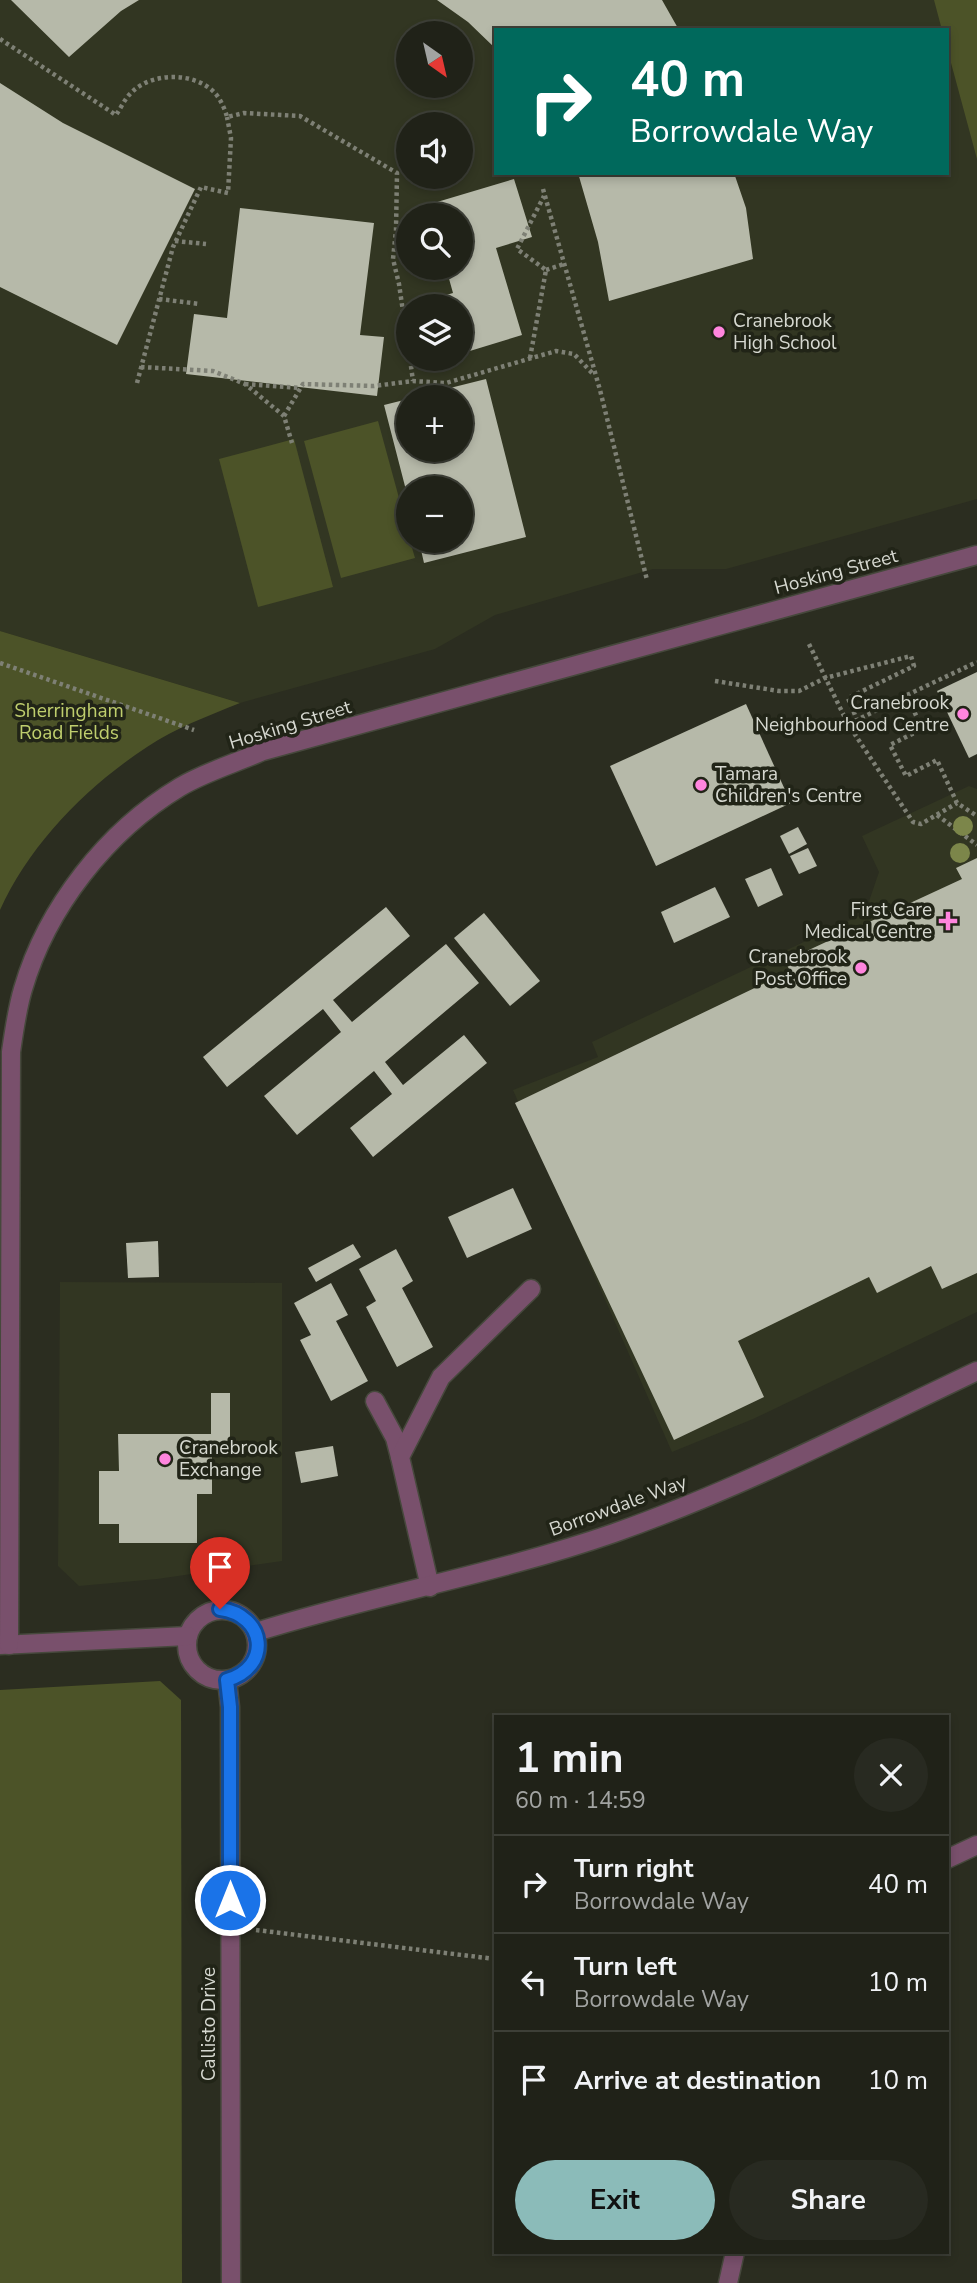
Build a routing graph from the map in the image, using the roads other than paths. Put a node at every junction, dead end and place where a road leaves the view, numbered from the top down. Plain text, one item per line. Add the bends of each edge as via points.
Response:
1 (977, 555) edge
2 (530, 1289) dead end
3 (977, 1371) edge
4 (375, 1401) dead end
5 (400, 1457) junction
6 (430, 1587) junction
7 (256, 1632) junction
8 (188, 1636) junction
9 (4, 1645) edge
10 (227, 1680) junction
11 (977, 1845) edge
12 (949, 1858) edge
13 (735, 2254) edge
14 (231, 2283) edge
15 (728, 2283) edge

1 - 9 street, Hosking Street via 263,751 181,786 132,822 98,855 61,906 35,955 22,991 11,1052
2 - 5 street via 441,1377
3 - 6 street, Borrowdale Way via 657,1517
4 - 5 street
5 - 6 street
6 - 7 street, Borrowdale Way
7 - 8 street via 242,1615 220,1609 200,1617
7 - 10 street via 253,1663
8 - 9 street
8 - 10 street via 189,1659 196,1669 215,1680
10 - 14 street, Callisto Drive
11 - 12 street
13 - 15 street

